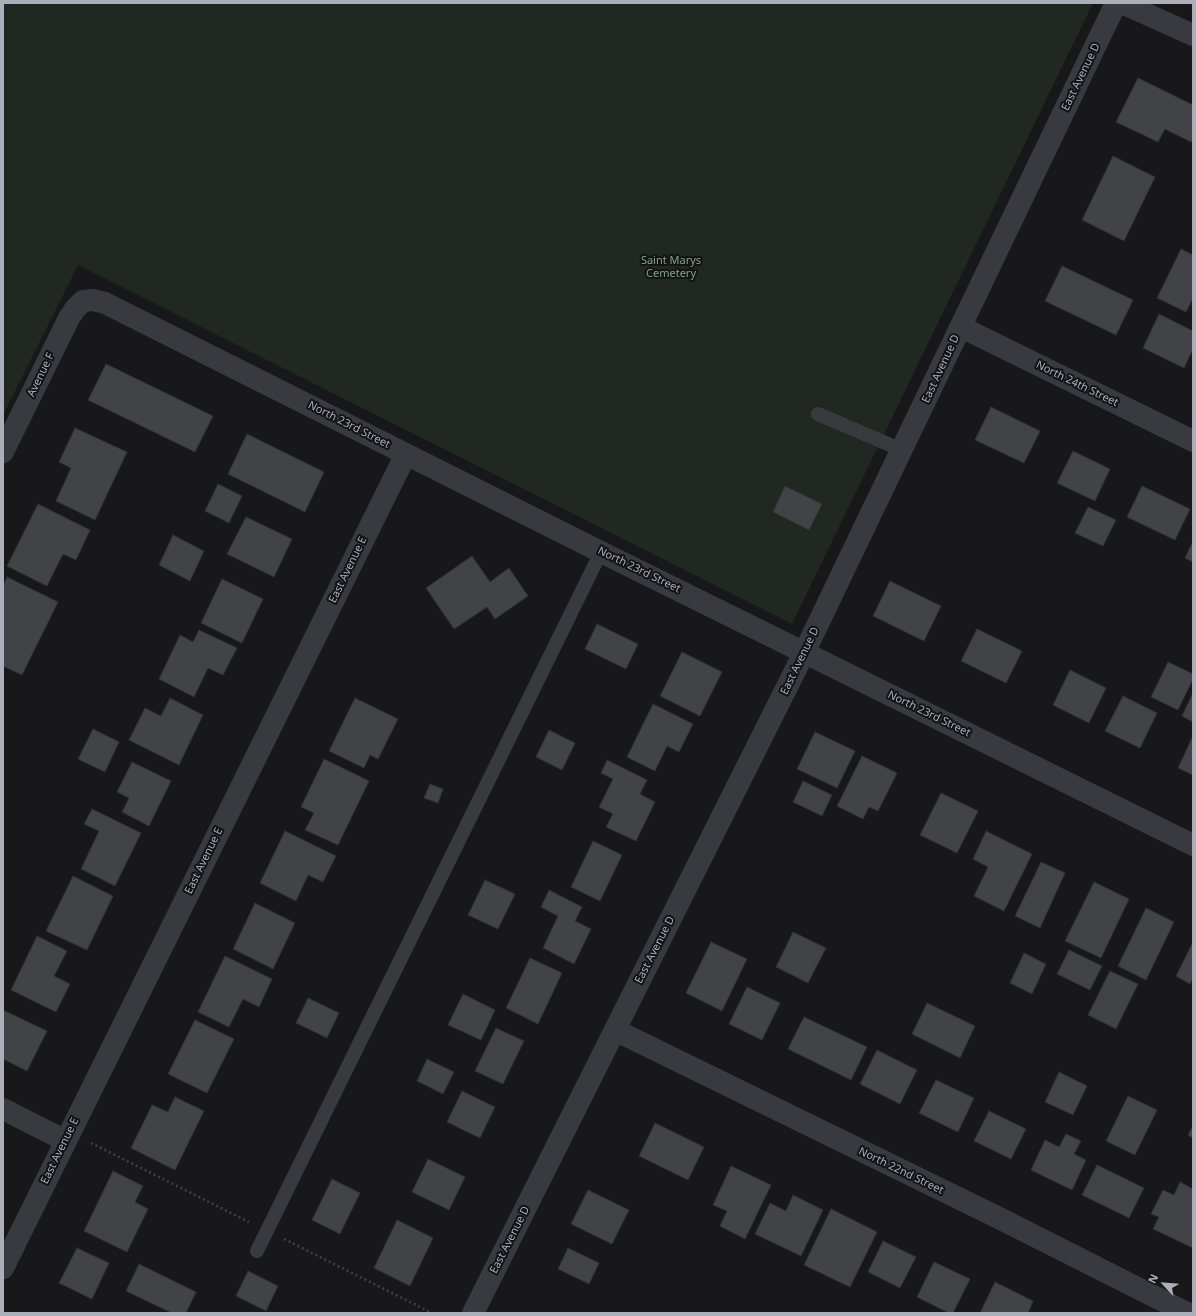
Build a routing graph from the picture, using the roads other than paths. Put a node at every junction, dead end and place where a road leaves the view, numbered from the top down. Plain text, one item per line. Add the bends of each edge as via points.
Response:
1 (1116, 3) edge
2 (1122, 3) edge
3 (1193, 35) edge
4 (83, 301) joint
5 (960, 327) junction
6 (818, 414) dead end
7 (1193, 441) edge
8 (902, 450) junction
9 (3, 452) edge
10 (406, 454) junction
11 (601, 552) junction
12 (804, 652) junction
13 (1193, 845) edge
14 (615, 1030) junction
15 (3, 1109) edge
16 (66, 1141) junction
17 (257, 1251) dead end
18 (3, 1268) edge
19 (473, 1313) edge
20 (1187, 1313) edge

1 - 5 street, East Avenue D
2 - 3 street
4 - 9 street, Avenue F via 69,318
4 - 10 street, North 23rd Street via 105,303
5 - 7 street, North 24th Street
5 - 8 street, East Avenue D
6 - 8 lane
8 - 12 street, East Avenue D
10 - 11 street, North 23rd Street
10 - 16 street, East Avenue E
11 - 12 street, North 23rd Street
11 - 17 lane
12 - 13 street, North 23rd Street
12 - 14 street, East Avenue D
14 - 19 street, East Avenue D
14 - 20 street, North 22nd Street
15 - 16 street
16 - 18 street, East Avenue E

